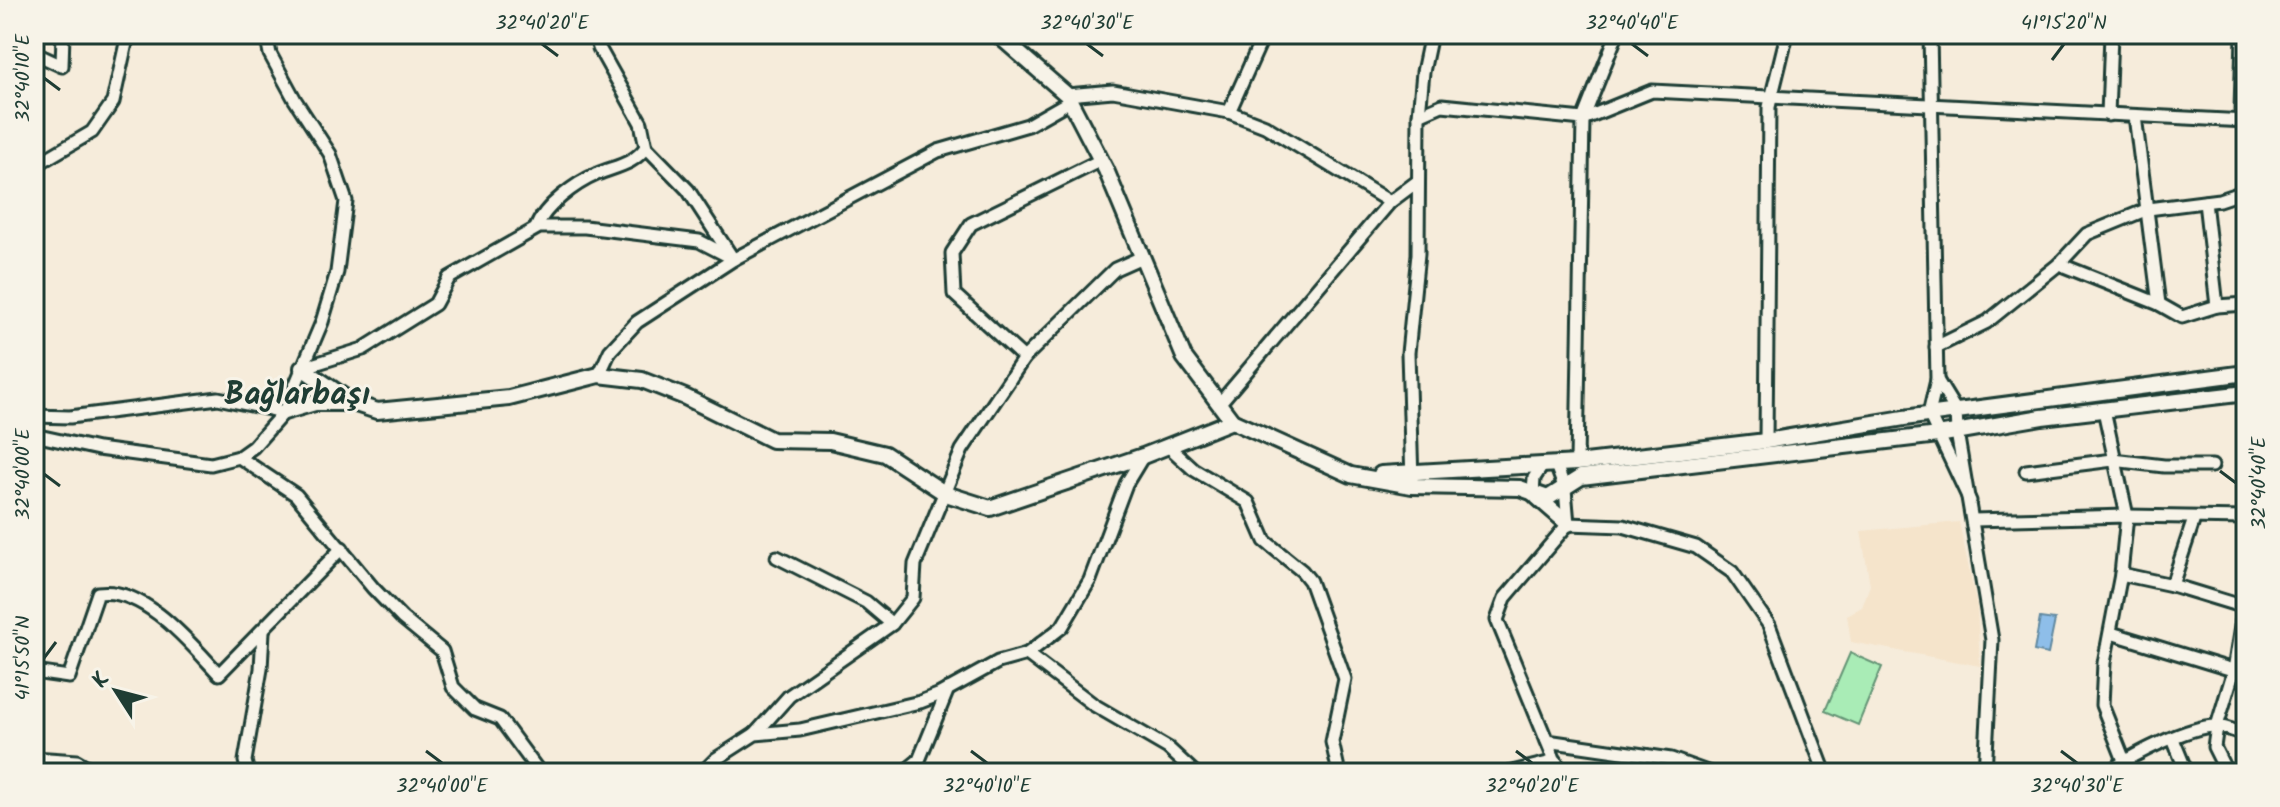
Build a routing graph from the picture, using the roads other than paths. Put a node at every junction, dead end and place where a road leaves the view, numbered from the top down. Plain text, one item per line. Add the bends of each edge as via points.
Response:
1 (63, 34) edge
2 (128, 34) edge
3 (266, 34) edge
4 (595, 34) edge
5 (997, 34) edge
6 (1264, 34) edge
7 (1431, 34) edge
8 (1617, 34) edge
9 (1787, 34) edge
10 (1930, 34) edge
11 (2111, 34) edge
12 (2243, 34) edge
13 (34, 53) edge
14 (1771, 95) junction
15 (1068, 98) junction
16 (1932, 106) junction
17 (1229, 112) junction
18 (1419, 115) junction
19 (2108, 115) junction
20 (2135, 116) junction
21 (1583, 119) junction
22 (2245, 123) edge
23 (646, 147) junction
24 (36, 160) edge
25 (1101, 160) junction
26 (1418, 181) junction
27 (2246, 191) edge
28 (1390, 202) junction
29 (2205, 202) junction
30 (2148, 209) junction
31 (536, 228) junction
32 (1142, 257) junction
33 (734, 259) junction
34 (2059, 264) junction
35 (2159, 304) junction
36 (2246, 304) edge
37 (2217, 306) junction
38 (1936, 347) junction
39 (1024, 358) junction
40 (302, 368) junction
41 (2246, 373) edge
42 (599, 375) junction
43 (1937, 380) junction
44 (2246, 393) edge
45 (353, 403) junction
46 (1219, 404) junction
47 (2104, 410) junction
48 (1956, 411) junction
49 (284, 412) junction
50 (1929, 414) junction
51 (34, 416) edge
52 (1232, 421) junction
53 (1957, 432) junction
54 (1938, 435) junction
55 (35, 436) edge
56 (1766, 441) junction
57 (1168, 446) junction
58 (1143, 456) junction
59 (239, 457) junction
60 (2113, 460) junction
61 (1577, 463) junction
62 (1549, 466) junction
63 (2212, 466) dead end
64 (2026, 471) dead end
65 (1412, 480) junction
66 (1565, 489) junction
67 (946, 494) junction
68 (1533, 495) junction
69 (1970, 501) junction
70 (2127, 516) junction
71 (2246, 518) edge
72 (2194, 519) junction
73 (1973, 520) junction
74 (1568, 524) junction
75 (342, 548) junction
76 (777, 557) dead end
77 (2121, 574) junction
78 (2172, 585) junction
79 (2245, 601) edge
80 (892, 624) junction
81 (263, 631) junction
82 (2111, 633) junction
83 (1027, 654) junction
84 (2234, 670) junction
85 (34, 672) edge
86 (2246, 674) edge
87 (948, 689) junction
88 (2217, 726) junction
89 (755, 734) junction
90 (2246, 735) edge
91 (2173, 739) junction
92 (1547, 741) junction
93 (34, 758) edge
94 (1656, 759) junction
95 (2124, 760) junction
96 (1558, 767) edge
97 (97, 773) edge
98 (248, 773) edge
99 (540, 773) edge
100 (702, 773) edge
101 (903, 773) edge
102 (1195, 773) edge
103 (1339, 773) edge
104 (1508, 773) edge
105 (1661, 773) edge
106 (1708, 773) edge
107 (1825, 773) edge
108 (1985, 773) edge
109 (2108, 773) edge
110 (2129, 773) edge
111 (2187, 773) edge
112 (2227, 773) edge

1 - 13 street via 62,66
2 - 24 street via 113,102 92,132
3 - 40 street via 288,88 330,154 346,201 337,272
4 - 23 street via 641,123
5 - 15 street
6 - 17 street
7 - 18 street
8 - 21 street
9 - 14 street
10 - 16 street
11 - 19 street
12 - 22 street
14 - 16 street
14 - 21 street via 1652,91
14 - 56 street
15 - 17 street via 1113,91
15 - 25 street
15 - 33 street via 1028,125 938,151
16 - 19 street
16 - 38 street
17 - 28 street via 1265,126
18 - 21 street via 1442,105
18 - 26 street
19 - 20 street
20 - 22 street
20 - 30 street
21 - 61 street
23 - 31 street via 634,161 574,188
23 - 33 street via 688,190
25 - 32 street
25 - 39 street via 971,224 952,253 954,294
26 - 28 street
26 - 65 street via 1418,254 1408,353
27 - 29 street
28 - 46 street
29 - 30 street
29 - 37 street
30 - 34 street via 2087,234
30 - 35 street
31 - 33 street via 585,227 699,241
31 - 40 street via 449,278 435,304 363,349
32 - 39 street via 1115,269
32 - 46 street via 1184,357
33 - 42 street via 637,322 610,351
34 - 35 street
34 - 38 street via 1987,322
35 - 37 street via 2182,317
36 - 37 street
38 - 43 street
39 - 67 street via 962,450
40 - 45 street
40 - 49 street
41 - 48 street
42 - 45 street via 509,398 377,411
42 - 67 street via 642,380 772,440 830,441 885,454
43 - 48 street
43 - 50 street
44 - 47 street
45 - 49 street via 315,403
46 - 52 street
47 - 53 street
47 - 60 street
48 - 50 street
48 - 53 street
49 - 51 street via 218,398 70,417
49 - 59 street
50 - 54 street
50 - 56 street
52 - 57 street
52 - 65 street via 1351,475
53 - 54 street
53 - 69 street
54 - 66 street via 1581,477
54 - 69 street
55 - 59 street via 211,464
56 - 61 street
57 - 58 street
57 - 103 street via 1193,469 1248,502 1265,541 1310,581 1345,679 1332,742
58 - 67 street via 990,508
58 - 83 street via 1126,484 1090,580 1062,627
59 - 75 street via 296,495
60 - 63 street
60 - 64 street
60 - 70 street
61 - 62 street
62 - 65 street
62 - 66 street
62 - 68 street via 1534,478
65 - 68 street via 1520,488
66 - 68 street via 1548,498
66 - 74 street
67 - 80 street via 915,564 913,598
68 - 74 street
69 - 73 street
70 - 72 street
70 - 73 street
70 - 77 street
71 - 72 street
72 - 78 street
73 - 108 street via 1992,640
74 - 92 street via 1505,598 1497,620
74 - 107 street via 1623,526 1696,547 1732,572 1769,625
75 - 81 street
75 - 99 street via 402,618 442,651 453,687 475,709 500,719
76 - 80 street via 866,602
77 - 78 street
77 - 82 street
78 - 79 street
79 - 84 street
80 - 89 street via 789,696
81 - 85 street via 219,674 164,616 114,590 98,593 69,677
81 - 98 street via 245,761
82 - 84 street
82 - 95 street via 2102,705
83 - 87 street via 998,662
83 - 102 street via 1094,705 1168,748
84 - 86 street
84 - 88 street
87 - 89 street via 920,702 800,730
87 - 101 street via 919,760
88 - 90 street
88 - 91 street
88 - 112 street via 2214,747
89 - 100 street
91 - 95 street
91 - 111 street
92 - 94 street
92 - 96 street
93 - 97 street via 77,761
94 - 105 street
94 - 106 street
95 - 109 street
95 - 110 street
96 - 104 street

